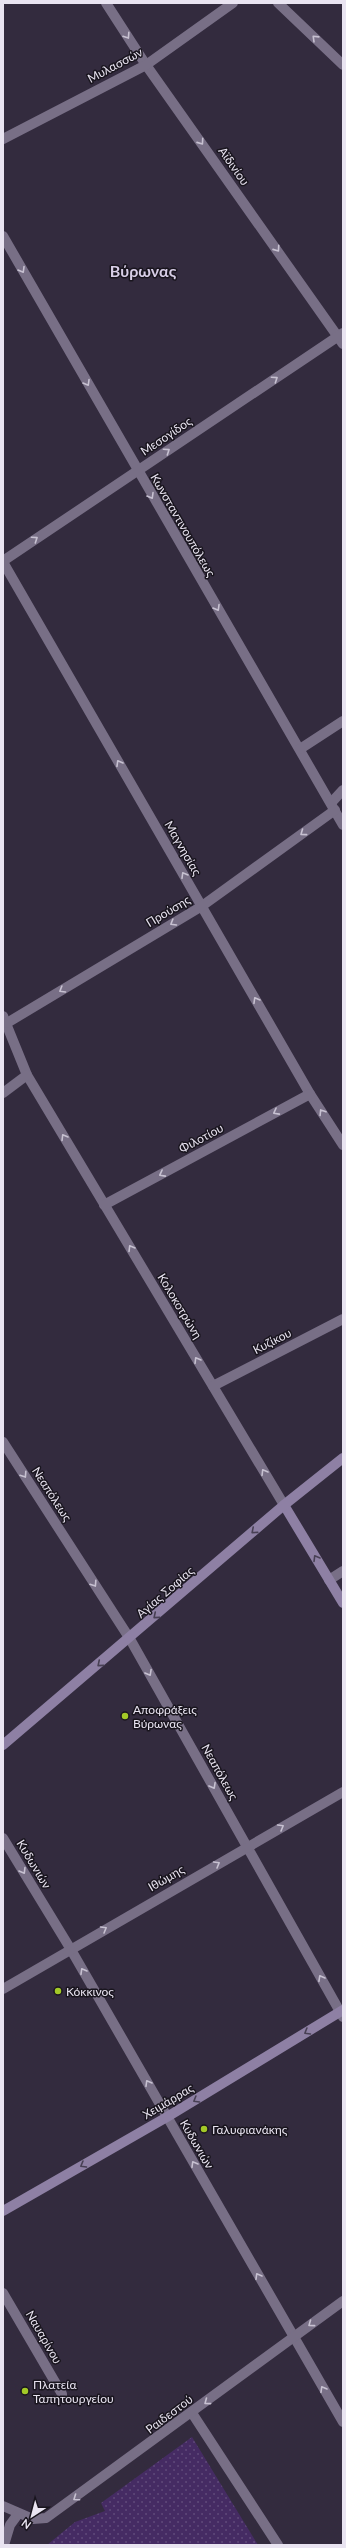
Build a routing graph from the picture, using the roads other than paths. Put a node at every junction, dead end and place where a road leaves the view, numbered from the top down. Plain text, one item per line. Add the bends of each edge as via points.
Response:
1 (106, 3) edge
2 (233, 3) edge
3 (278, 3) edge
4 (146, 64) junction
5 (343, 65) edge
6 (3, 139) edge
7 (3, 236) edge
8 (342, 338) edge
9 (137, 471) junction
10 (3, 561) edge
11 (343, 721) edge
12 (300, 749) junction
13 (343, 790) edge
14 (333, 807) junction
15 (343, 825) edge
16 (202, 906) junction
17 (4, 1019) edge
18 (27, 1075) junction
19 (3, 1093) edge
20 (310, 1094) junction
21 (343, 1145) edge
22 (104, 1204) junction
23 (343, 1319) edge
24 (213, 1386) junction
25 (3, 1442) edge
26 (343, 1458) edge
27 (284, 1505) junction
28 (343, 1571) edge
29 (329, 1580) junction
30 (343, 1603) edge
31 (130, 1639) junction
32 (3, 1745) edge
33 (343, 1792) edge
34 (3, 1838) edge
35 (247, 1847) junction
36 (70, 1948) junction
37 (3, 1988) edge
38 (342, 2013) edge
39 (167, 2117) junction
40 (3, 2211) edge
41 (3, 2293) edge
42 (343, 2301) edge
43 (293, 2338) junction
44 (62, 2394) dead end
45 (192, 2413) junction
46 (343, 2422) edge
47 (3, 2506) edge
48 (18, 2514) junction
49 (4, 2545) edge
50 (278, 2545) edge

1 -> 4 street, Αϊδινίου
2 - 4 street, Μυλασσών
5 -> 3 street
4 - 6 street, Μυλασσών
4 -> 8 street, Αϊδινίου
7 -> 9 street, Κωνσταντινουπόλεως
9 -> 8 street, Μεσογίδος
10 -> 9 street, Μεσογίδος
9 -> 12 street, Κωνσταντινουπόλεως
16 -> 10 street, Μαγνησίας
11 - 12 street
12 - 14 street, Κωνσταντινουπόλεως
13 - 14 street, Προύσης
14 - 15 street, Κωνσταντινουπόλεως
14 -> 16 street, Προύσης
16 -> 17 street, Προύσης
20 -> 16 street, Μαγνησίας
17 - 18 street, Κολοκοτρώνη
18 - 19 street
22 -> 18 street, Κολοκοτρώνη
21 -> 20 street, Μαγνησίας
20 -> 22 street, Φιλοτίου
24 -> 22 street, Κολοκοτρώνη
23 - 24 street, Κυζίκου
27 -> 24 street, Κολοκοτρώνη
25 -> 31 street, Νεαπόλεως
26 - 27 street, Αγίας Σοφίας
29 -> 27 street, Κολοκοτρώνη
27 -> 31 street, Αγίας Σοφίας
28 - 29 street
29 - 30 street, Κολοκοτρώνη
31 -> 32 street, Αγίας Σοφίας
31 -> 35 street, Νεαπόλεως
35 -> 33 street, Ιθώμης
34 -> 36 street, Κυδωνιών
36 -> 35 street, Ιθώμης
38 -> 35 street, Νεαπόλεως
36 - 37 street, Ιθώμης
39 -> 36 street, Κυδωνιών
38 -> 39 street, Χειμάρρας
39 -> 40 street, Χειμάρρας
43 -> 39 street, Κυδωνιών
41 - 44 street, Ναυαρίνου
42 -> 43 street, Ραιδεστού
43 -> 45 street, Ραιδεστού
46 -> 43 street, Κυδωνιών
45 -> 48 street, Ραιδεστού via 46,2518 33,2519
45 - 50 street
47 - 48 street, Ραιδεστού
48 - 49 street via 10,2525

